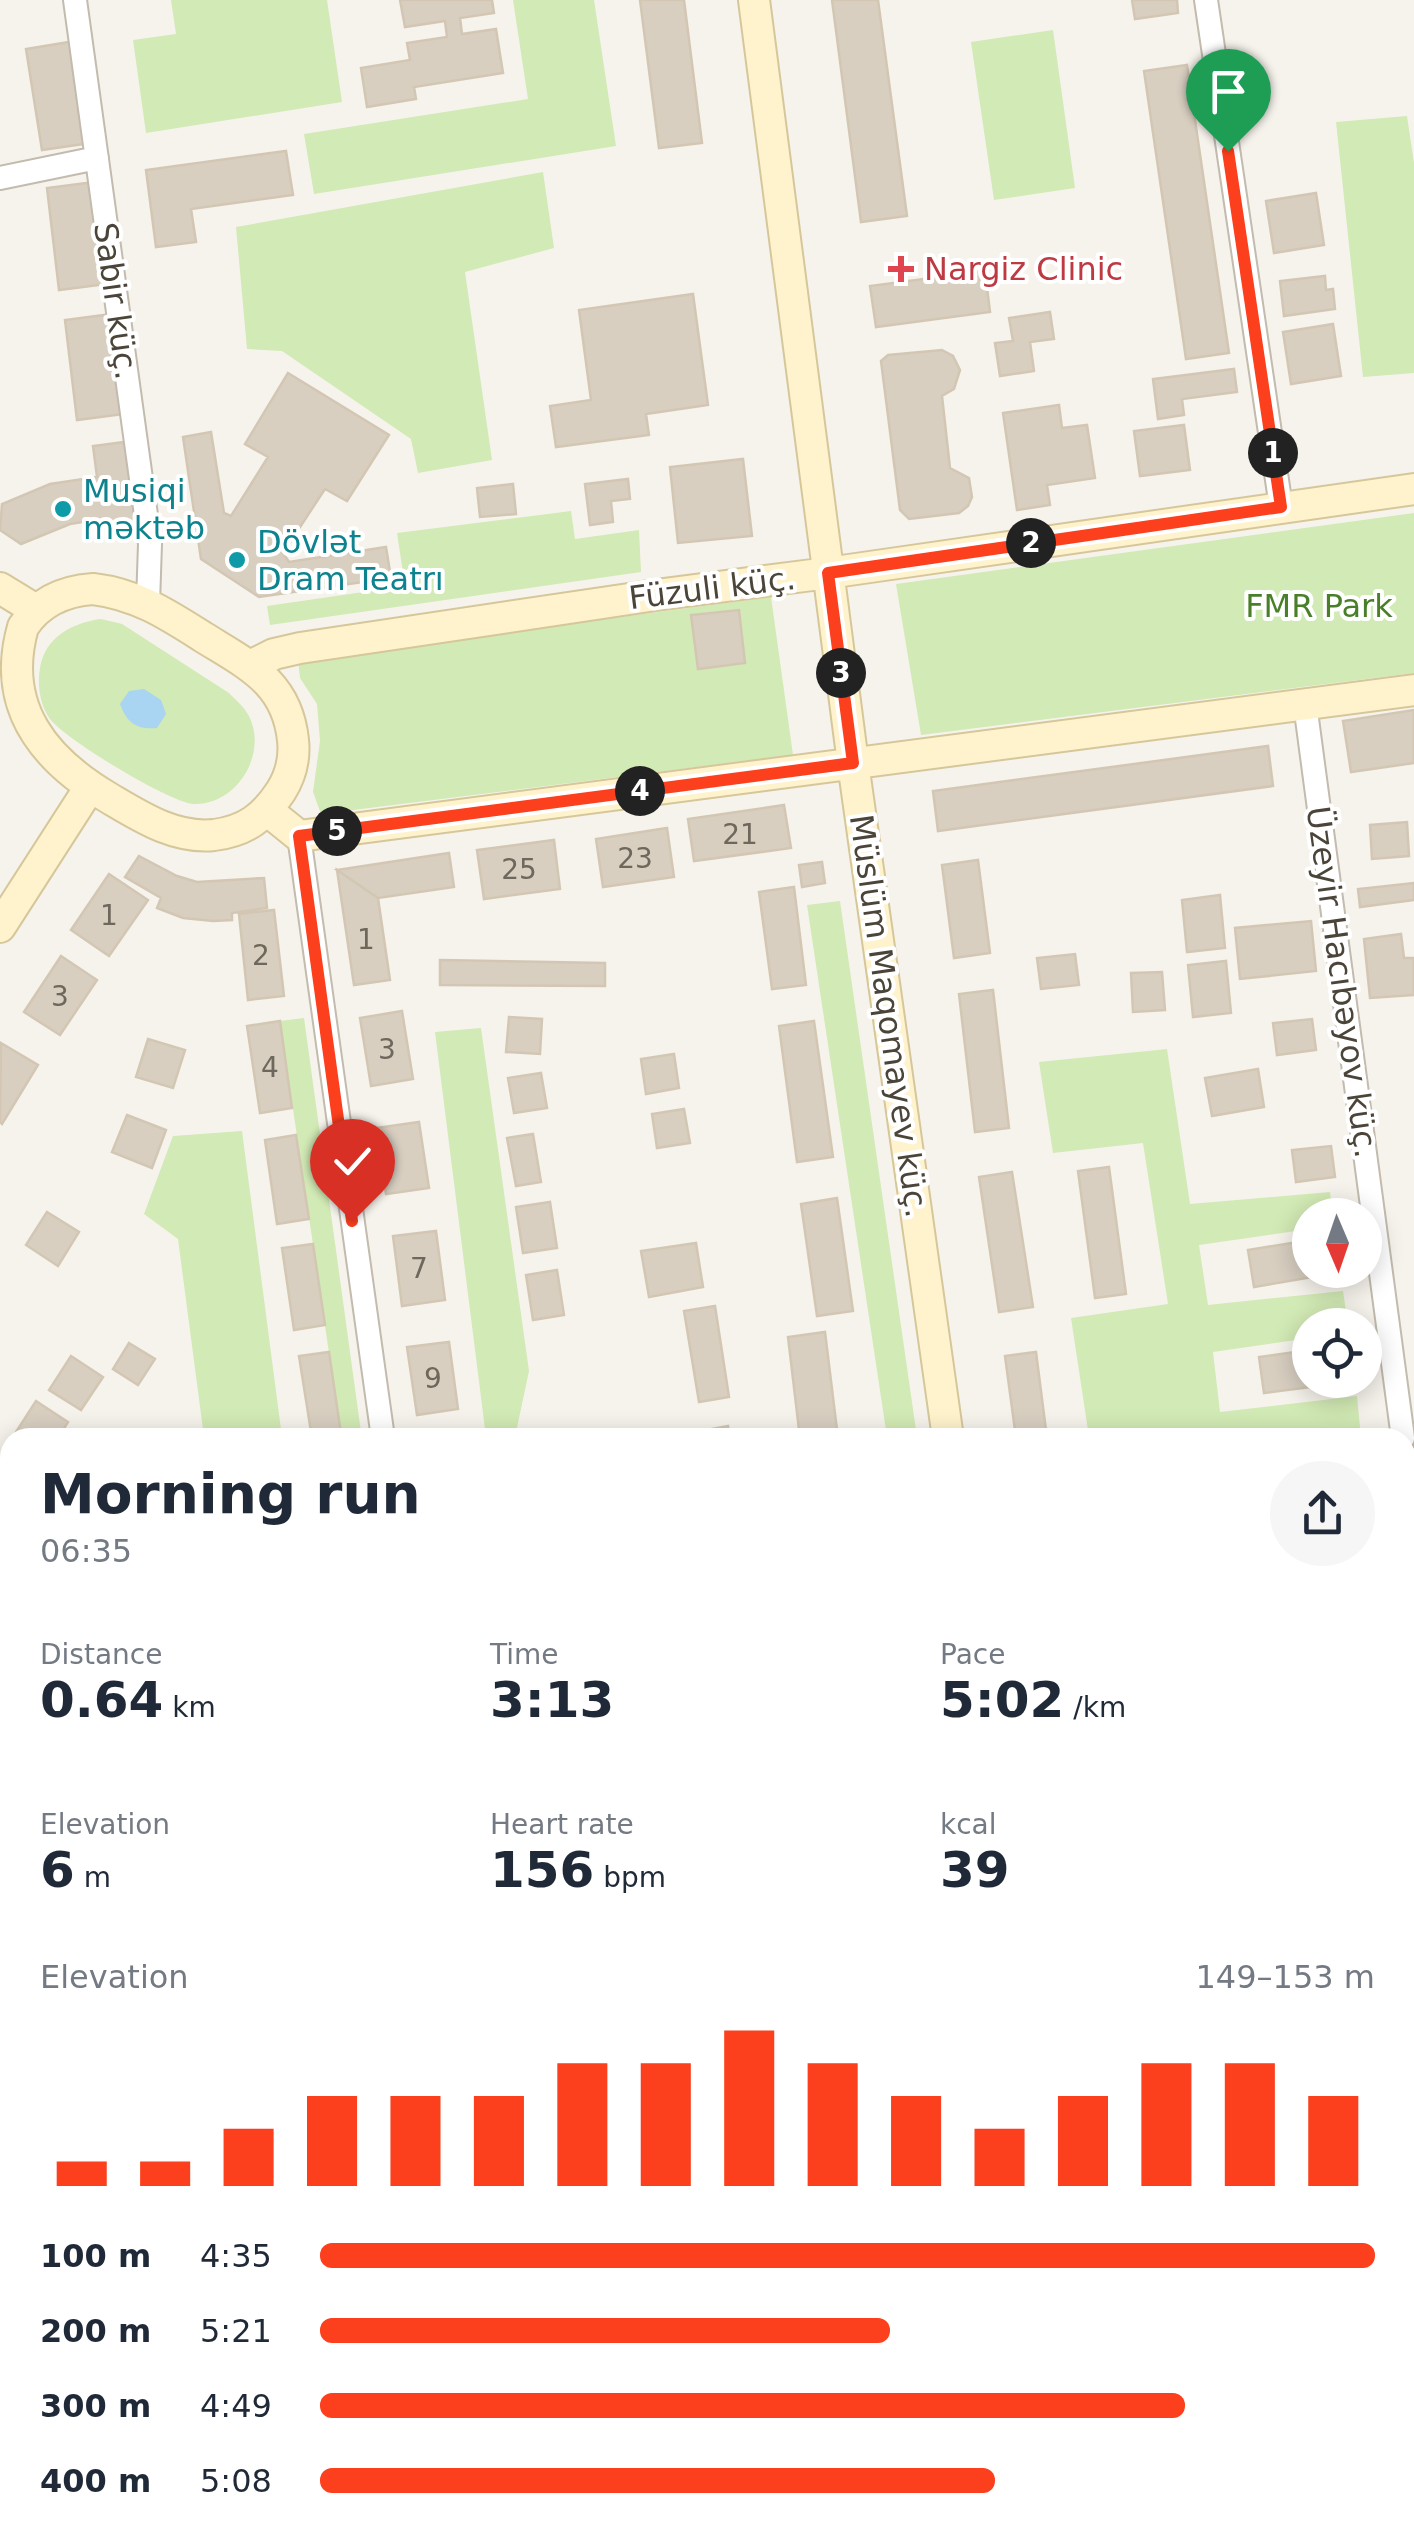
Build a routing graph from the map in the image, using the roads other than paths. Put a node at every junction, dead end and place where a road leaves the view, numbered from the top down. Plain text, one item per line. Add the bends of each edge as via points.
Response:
1 (76, 0) edge
2 (754, 0) edge
3 (1206, 0) edge
4 (97, 158) junction
5 (0, 178) edge
6 (1414, 489) edge
7 (1281, 507) junction
8 (828, 573) junction
9 (0, 588) edge
10 (148, 603) junction
11 (36, 610) junction
12 (250, 666) junction
13 (1414, 690) edge
14 (1305, 704) junction
15 (853, 763) junction
16 (90, 787) junction
17 (268, 812) junction
18 (299, 836) junction
19 (0, 927) edge
20 (382, 1428) edge
21 (947, 1428) edge
22 (1402, 1428) edge

1 - 4 street, Sabir küç.
2 - 8 street, Müslüm Maqomayev küç.
3 - 7 street
4 - 5 street
4 - 10 street, Sabir küç. via 150,544
6 - 7 street, Füzuli küç.
7 - 8 street, Füzuli küç.
8 - 12 street, Füzuli küç. via 300,648
8 - 15 street, Müslüm Maqomayev küç.
9 - 11 street
10 - 11 street via 78,590
10 - 12 street
11 - 16 street via 10,649 6,690 12,710 49,760
12 - 17 street via 277,692 291,721 291,768
13 - 14 street
14 - 15 street
14 - 22 street, Üzeyir Hacıbəyov küç.
15 - 18 street
15 - 21 street, Müslüm Maqomayev küç.
16 - 17 street via 149,821 188,834 242,828
16 - 19 street
17 - 18 street
18 - 20 street

